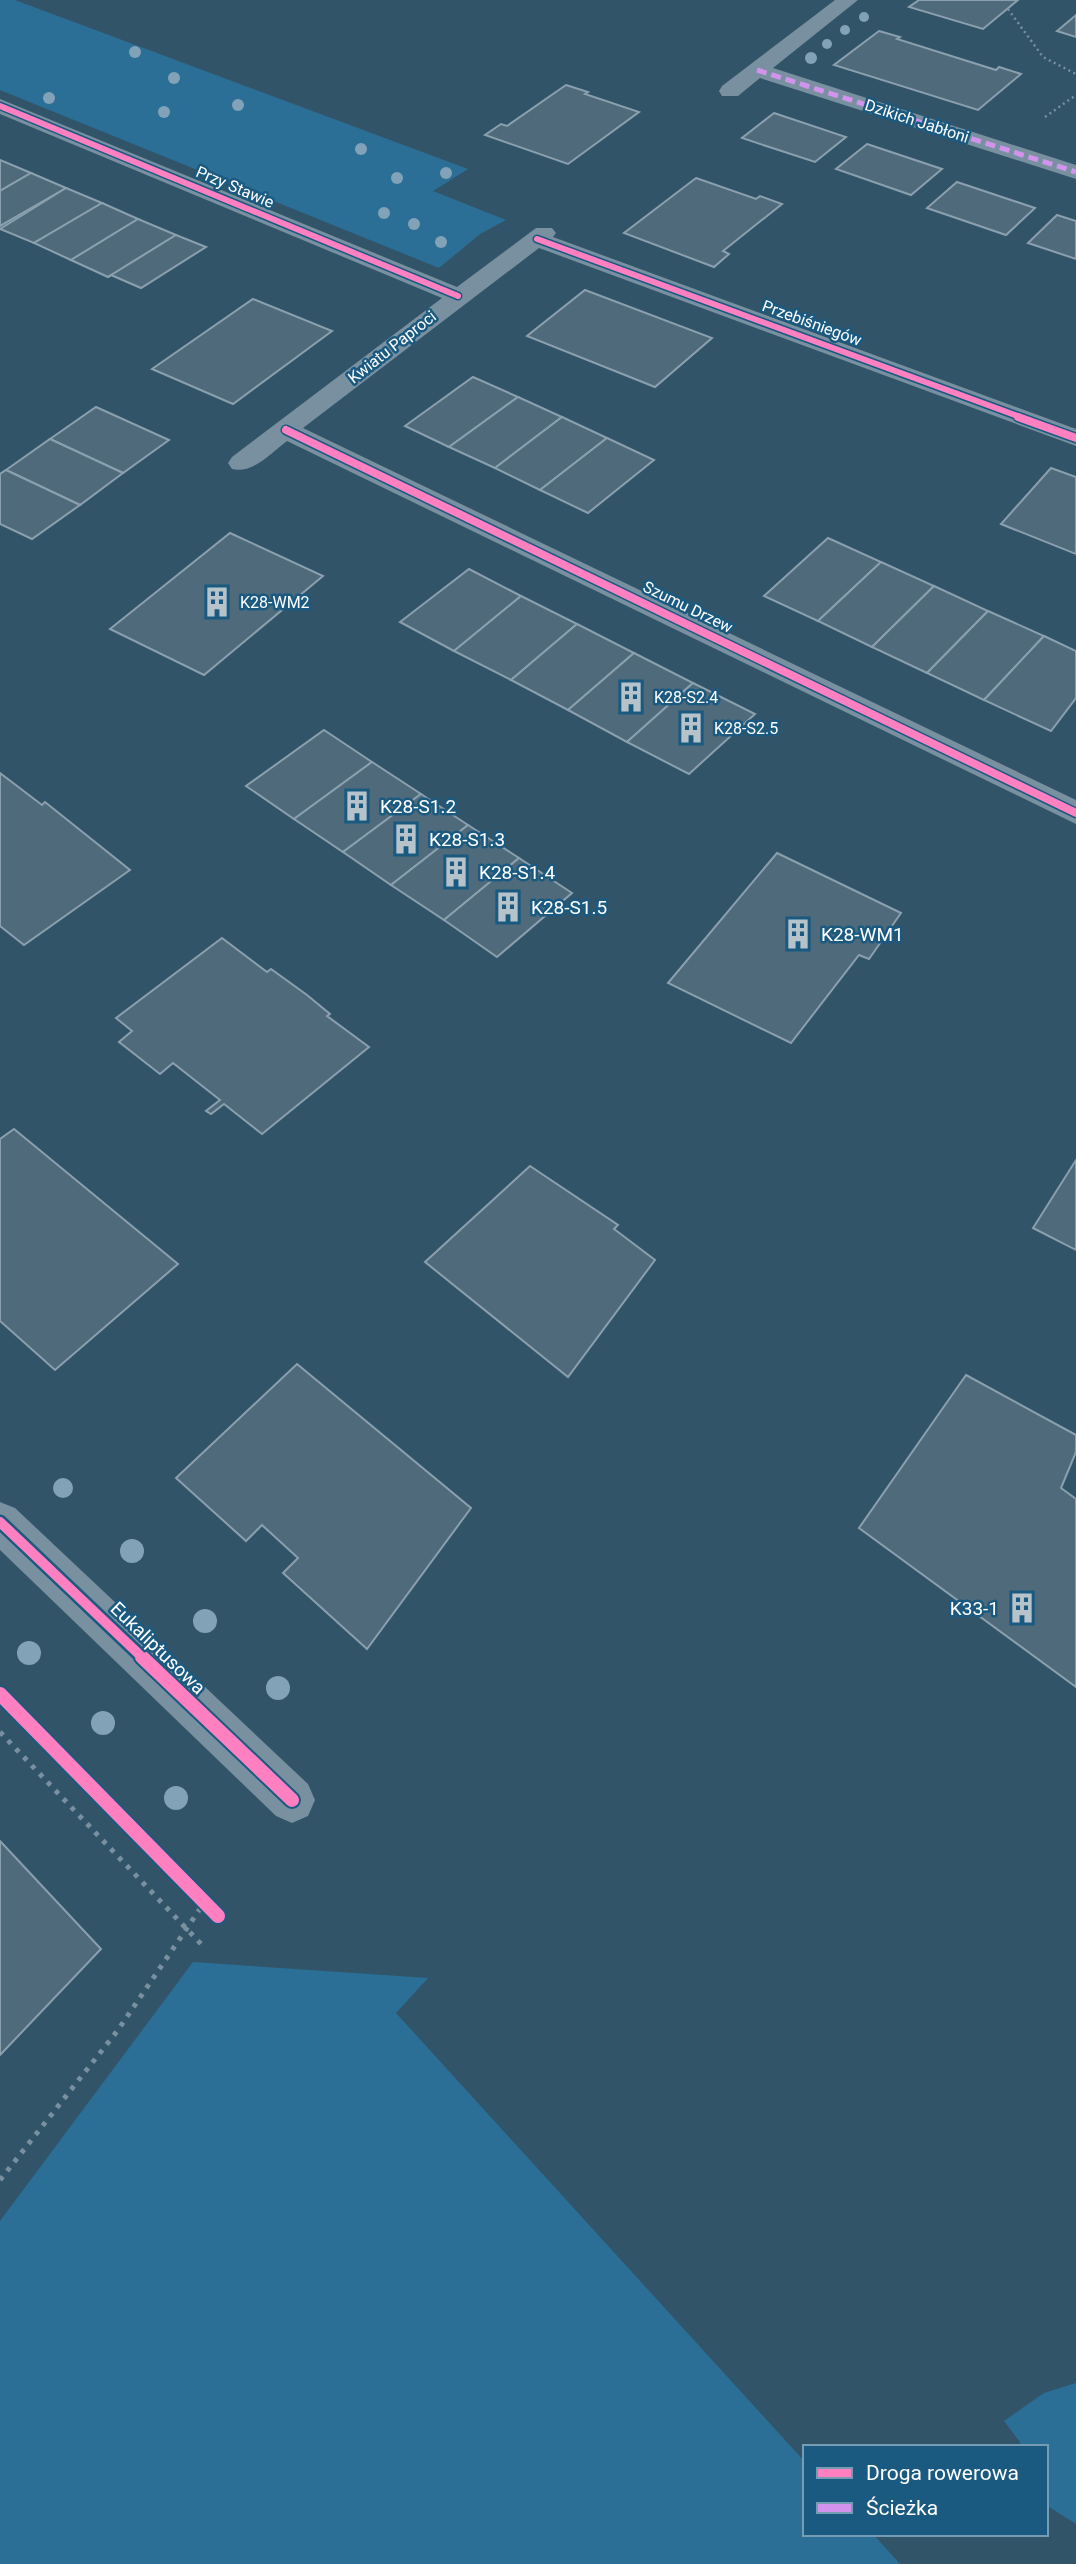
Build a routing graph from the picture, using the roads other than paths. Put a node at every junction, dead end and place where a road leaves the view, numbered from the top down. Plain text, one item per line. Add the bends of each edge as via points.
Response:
1 (848, 0) edge
2 (757, 70) junction
3 (730, 90) dead end
4 (0, 106) edge
5 (1076, 172) edge
6 (540, 236) joint
7 (458, 296) junction
8 (286, 430) junction
9 (1076, 438) edge
10 (241, 463) dead end
11 (1076, 813) edge
12 (0, 1522) edge
13 (292, 1800) dead end

1 - 2 street
2 - 3 street
2 - 5 street, Dzikich Jabłoni
4 - 7 street, Przy Stawie
6 - 7 street, Kwiatu Paproci
6 - 9 street, Przebiśniegów
7 - 8 street, Kwiatu Paproci
8 - 10 street, Kwiatu Paproci
8 - 11 street, Szumu Drzew
12 - 13 street, Eukaliptusowa

